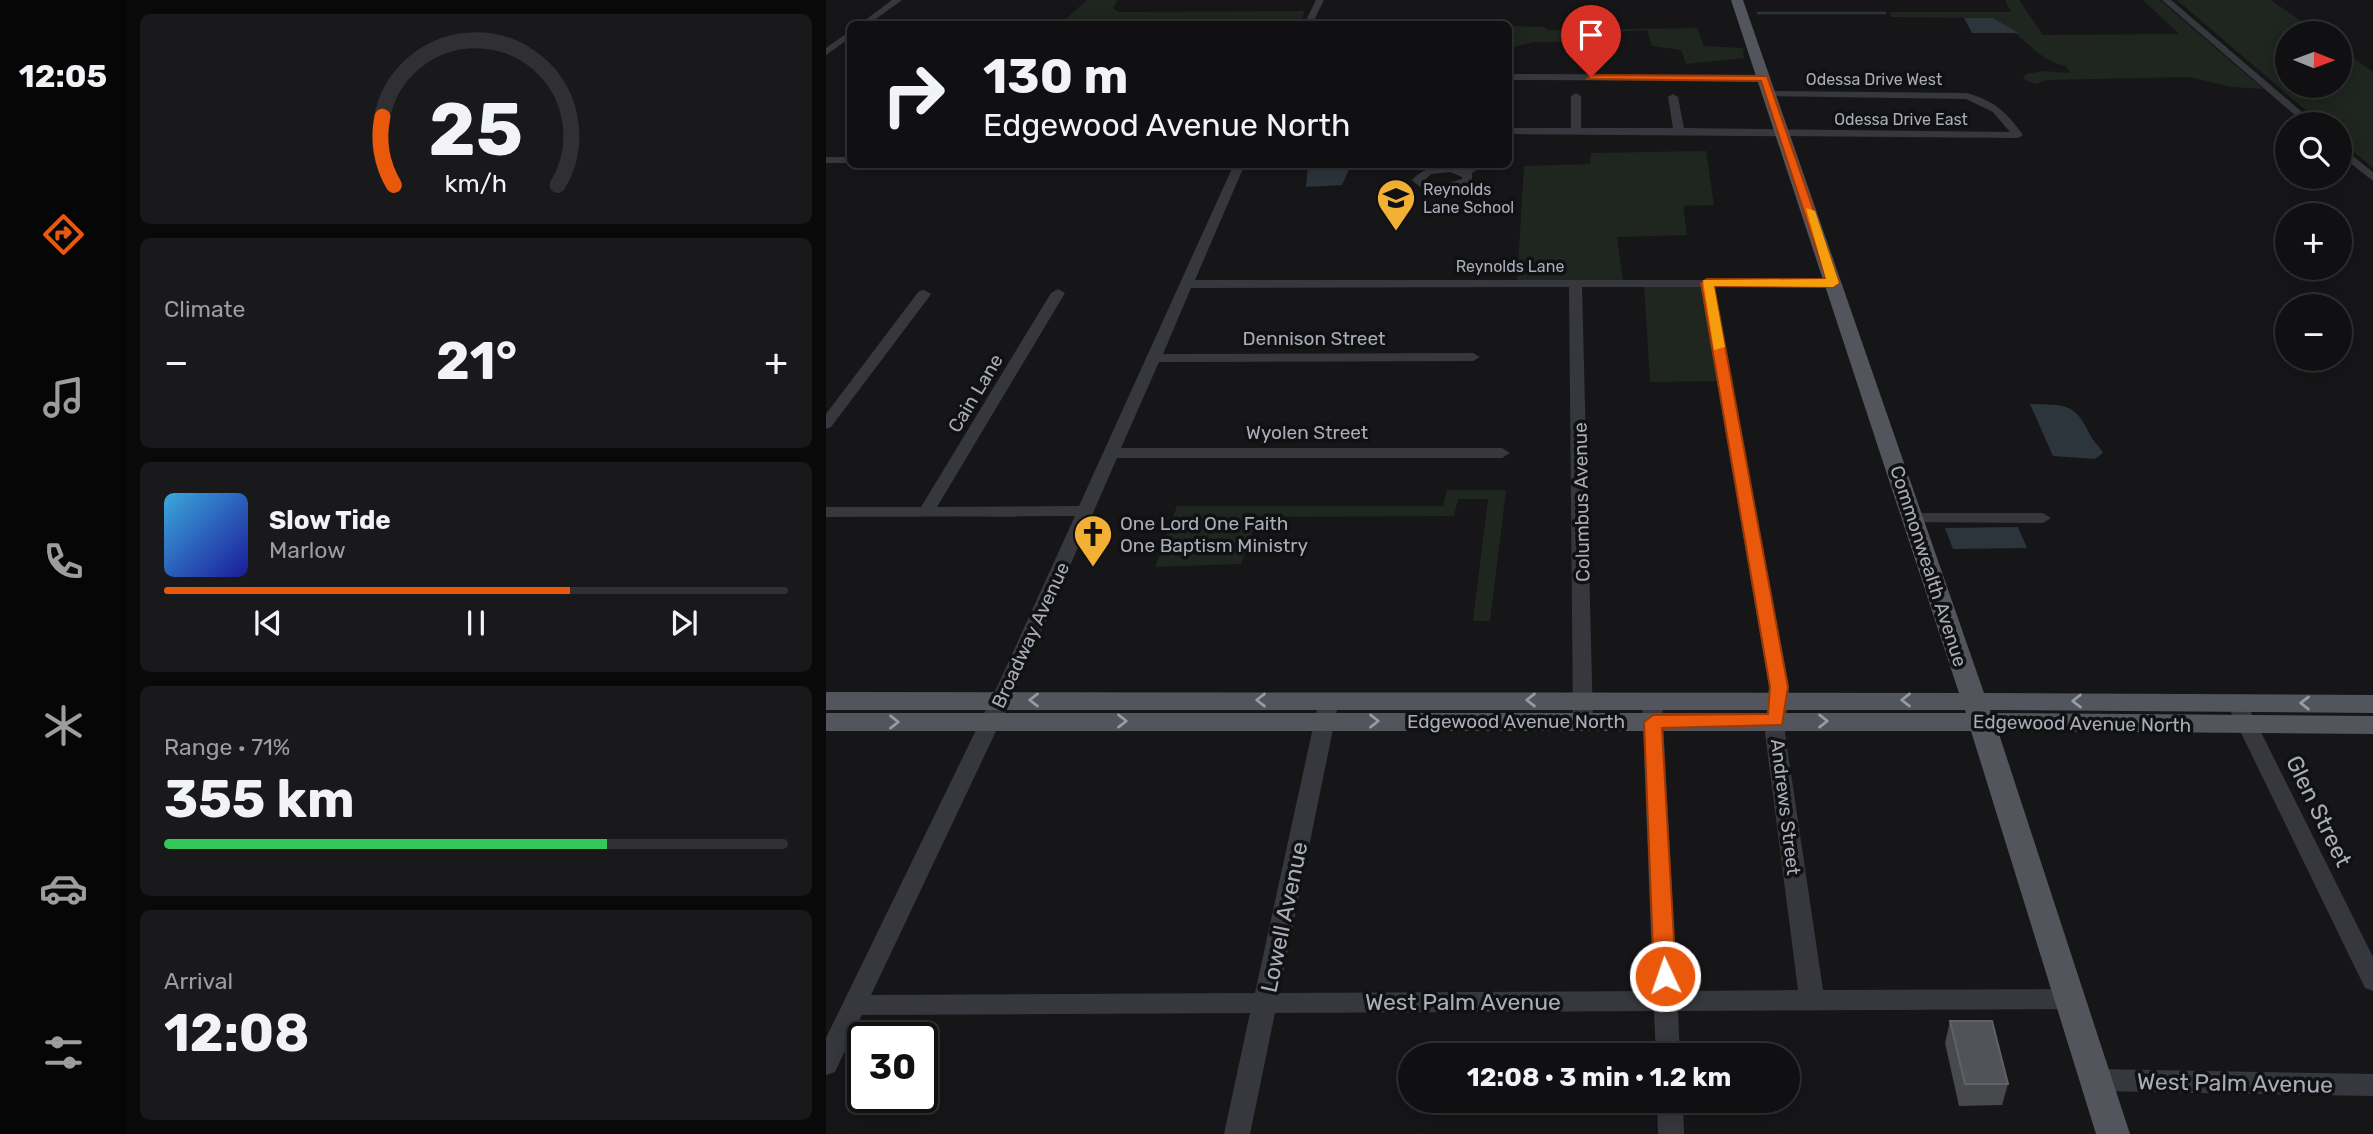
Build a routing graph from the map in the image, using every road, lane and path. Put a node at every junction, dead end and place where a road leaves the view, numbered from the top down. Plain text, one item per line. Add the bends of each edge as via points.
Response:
1 (898, 0) edge
2 (1320, 0) edge
3 (1737, 0) edge
4 (2166, 0) edge
5 (868, 21) edge
6 (1310, 21) edge
7 (847, 36) edge
8 (826, 52) edge
9 (1512, 77) edge
10 (1767, 86) junction
11 (1576, 96) dead end
12 (1673, 97) dead end
13 (2297, 112) edge
14 (2010, 122) junction
15 (1512, 131) edge
16 (1576, 131) junction
17 (1679, 131) junction
18 (1784, 133) junction
19 (1989, 135) junction
20 (826, 160) edge
21 (847, 160) edge
22 (2352, 160) edge
23 (1238, 168) edge
24 (1473, 168) edge
25 (1465, 172) dead end
26 (2373, 178) edge
27 (1576, 283) junction
28 (1707, 283) junction
29 (1833, 283) junction
30 (1187, 284) junction
31 (1058, 293) dead end
32 (925, 294) dead end
33 (1154, 358) junction
34 (1474, 358) dead end
35 (826, 424) edge
36 (1112, 453) junction
37 (1502, 453) dead end
38 (1087, 511) junction
39 (826, 512) edge
40 (925, 513) junction
41 (1913, 518) junction
42 (2043, 518) dead end
43 (826, 701) edge
44 (2373, 704) edge
45 (1777, 710) junction
46 (995, 711) junction
47 (1327, 711) junction
48 (1583, 711) junction
49 (1653, 711) junction
50 (1978, 712) junction
51 (2241, 714) junction
52 (826, 722) edge
53 (2373, 725) edge
54 (2373, 981) edge
55 (2072, 999) junction
56 (1812, 1001) junction
57 (1666, 1002) junction
58 (1266, 1003) junction
59 (854, 1005) junction
60 (1668, 1043) edge
61 (826, 1063) edge
62 (2097, 1080) junction
63 (2373, 1085) edge
64 (1670, 1113) edge
65 (1237, 1134) edge
66 (1671, 1134) edge
67 (2113, 1134) edge

1 - 5 street
2 - 6 street
3 - 10 main road, Commonwealth Avenue
4 - 13 street
7 - 8 street
9 - 10 street, Odessa Drive West
10 - 14 street, Odessa Drive West via 1977,98 1994,105
10 - 18 main road, Commonwealth Avenue
11 - 16 street
12 - 17 street
14 - 19 street
14 - 19 street, Odessa Drive East via 2018,135
15 - 16 street, Odessa Drive East
16 - 17 street, Odessa Drive East
17 - 18 street, Odessa Drive East
18 - 19 street, Odessa Drive East
18 - 29 main road, Commonwealth Avenue
20 - 21 street
22 - 26 street
23 - 30 street, Broadway Avenue
24 - 25 street
27 - 28 street, Reynolds Lane
27 - 30 street, Reynolds Lane
27 - 48 street, Columbus Avenue
28 - 29 street, Reynolds Lane
28 - 45 street, Andrews Street via 1779,687
29 - 41 main road, Commonwealth Avenue
30 - 33 street, Broadway Avenue
31 - 40 street, Cain Lane
32 - 35 street
33 - 34 street, Dennison Street
33 - 36 street, Broadway Avenue
36 - 37 street, Wyolen Street
36 - 38 street, Broadway Avenue
38 - 40 street
38 - 46 street, Broadway Avenue
39 - 40 street
41 - 42 street
41 - 50 main road, Commonwealth Avenue
43 - 46 main road, Edgewood Avenue North
44 -> 51 main road, Edgewood Avenue North
45 - 49 main road, Edgewood Avenue North
45 - 50 main road, Edgewood Avenue North
45 - 56 street, Andrews Street via 1775,733
46 - 47 main road, Edgewood Avenue North
52 -> 46 main road, Edgewood Avenue North
46 - 59 street, Broadway Avenue
47 - 48 main road, Edgewood Avenue North
47 - 58 street, Lowell Avenue
48 - 49 main road, Edgewood Avenue North
49 - 57 street
50 - 51 main road, Edgewood Avenue North
50 - 55 main road, Commonwealth Avenue
51 - 53 main road, Edgewood Avenue North
51 - 54 street, Glen Street
55 - 56 street, West Palm Avenue
55 - 62 main road, Commonwealth Avenue
56 - 57 street, West Palm Avenue
57 - 58 street, West Palm Avenue
57 - 60 street
58 - 59 street, West Palm Avenue
58 - 65 street, Lowell Avenue
59 - 61 street, Broadway Avenue
62 - 63 street, West Palm Avenue
62 - 67 main road, Commonwealth Avenue
64 - 66 street

